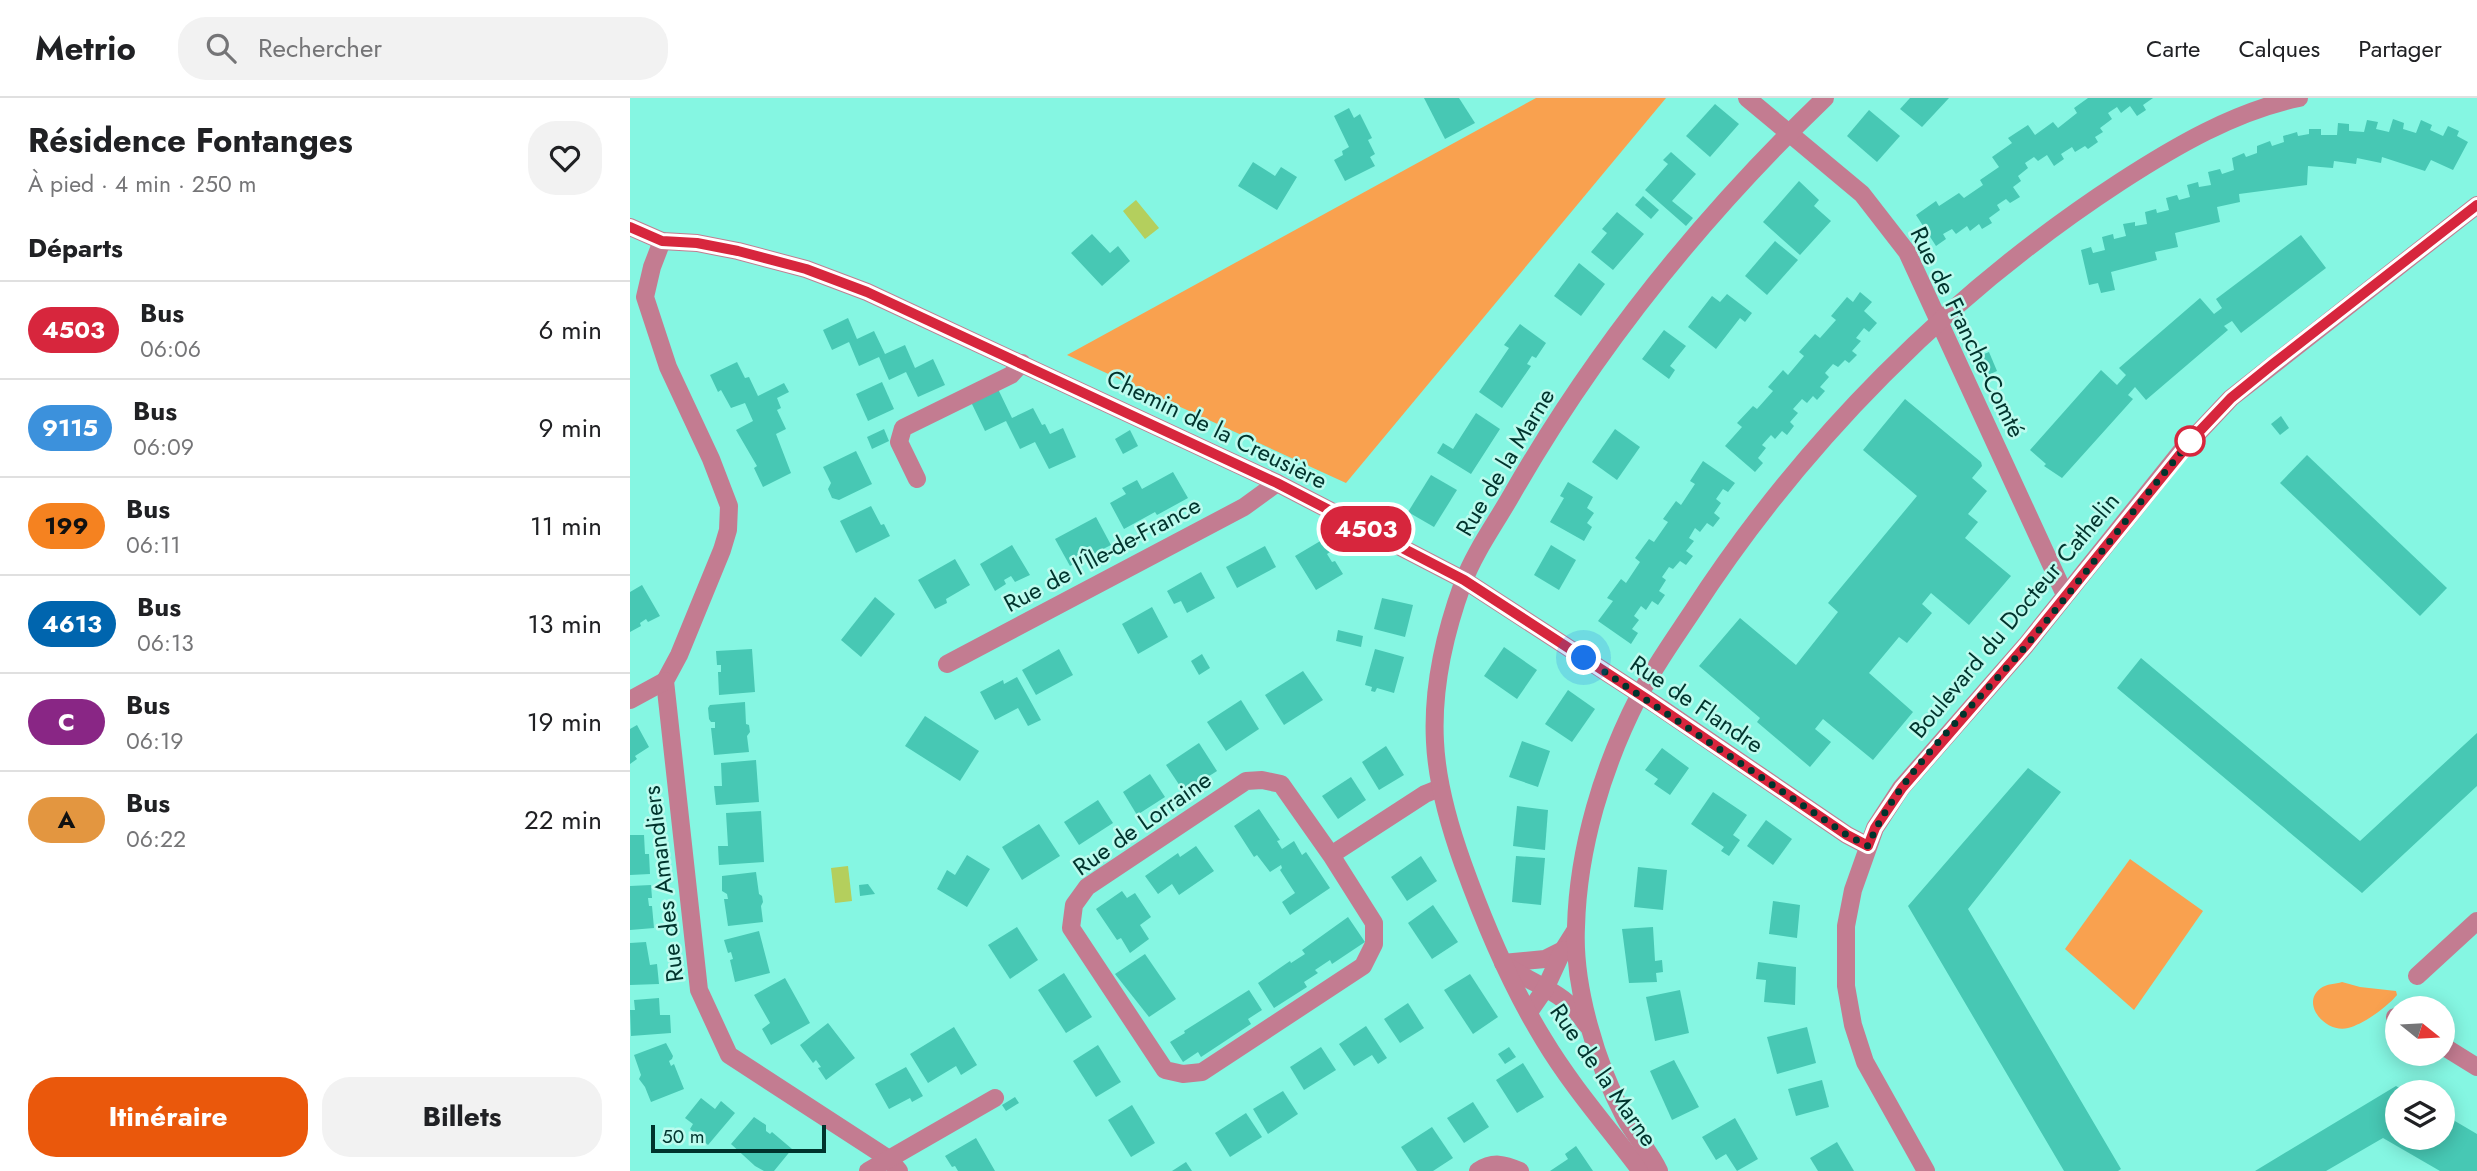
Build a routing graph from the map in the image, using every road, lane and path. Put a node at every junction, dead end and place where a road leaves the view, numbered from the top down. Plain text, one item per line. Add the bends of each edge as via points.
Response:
1 (1747, 98) edge
2 (1825, 98) edge
3 (2299, 98) edge
4 (1788, 133) junction
5 (2477, 205) edge
6 (630, 227) edge
7 (662, 241) junction
8 (1939, 323) junction
9 (1022, 363) junction
10 (917, 479) dead end
11 (1277, 483) junction
12 (1464, 580) junction
13 (2066, 595) junction
14 (947, 664) dead end
15 (665, 681) junction
16 (1640, 694) junction
17 (630, 700) edge
18 (1440, 788) junction
19 (1868, 846) junction
20 (1332, 855) junction
21 (2477, 921) edge
22 (1575, 931) junction
23 (1563, 950) junction
24 (1503, 963) junction
25 (2417, 976) dead end
26 (1545, 989) junction
27 (1530, 1012) junction
28 (1590, 1031) junction
29 (2455, 1053) edge
30 (2477, 1067) edge
31 (995, 1098) dead end
32 (894, 1165) edge
33 (868, 1171) edge
34 (1478, 1171) edge
35 (1520, 1171) edge
36 (1647, 1171) edge
37 (1659, 1171) edge
38 (1926, 1171) edge

1 - 4 street, Rue de Franche-Comté
2 - 4 street, Rue de la Marne
3 - 8 street via 2227,122 2155,159 2073,212
4 - 8 street, Rue de Franche-Comté via 1862,194 1889,227 1907,252
4 - 12 street, Rue de la Marne via 1705,223 1590,368
5 - 13 street, Boulevard du Docteur Cathelin via 2231,398
6 - 7 street, Chemin de la Creusière
7 - 9 street, Chemin de la Creusière via 697,243 806,269
7 - 15 street via 645,297 668,367 729,506 722,550
8 - 13 street, Rue de Franche-Comté
8 - 16 street via 1874,385 1772,498 1730,554
9 - 10 street via 1010,375 903,428 899,442
9 - 11 street, Chemin de la Creusière
11 - 12 street, Chemin de la Creusière
11 - 14 street, Rue de l'Île-de-France via 1244,507
12 - 16 street, Rue de Flandre
12 - 18 street, Rue de la Marne via 1435,685
13 - 19 street, Boulevard du Docteur Cathelin via 1902,788
15 - 17 street
15 - 32 street, Rue des Amandiers via 699,990 729,1055
16 - 19 street, Rue de Flandre
16 - 22 street via 1589,828
18 - 20 street
18 - 24 street, Rue de la Marne via 1484,923
19 - 38 street, Boulevard du Docteur Cathelin via 1846,926 1846,986 1865,1062
20 - 20 street, Rue de Lorraine via 1374,923 1374,944 1363,966 1202,1072 1165,1070 1071,928 1074,905 1087,887 1246,781 1281,784
21 - 25 street
22 - 23 street
22 - 28 street
23 - 24 street via 1545,959
23 - 26 street
24 - 26 street
24 - 27 street, Rue de la Marne
26 - 27 street
26 - 28 street via 1576,1008
27 - 36 street, Rue de la Marne via 1589,1104 1637,1166
28 - 37 street via 1616,1100
29 - 30 street
31 - 32 street
32 - 33 street
34 - 35 street via 1487,1165 1505,1164

